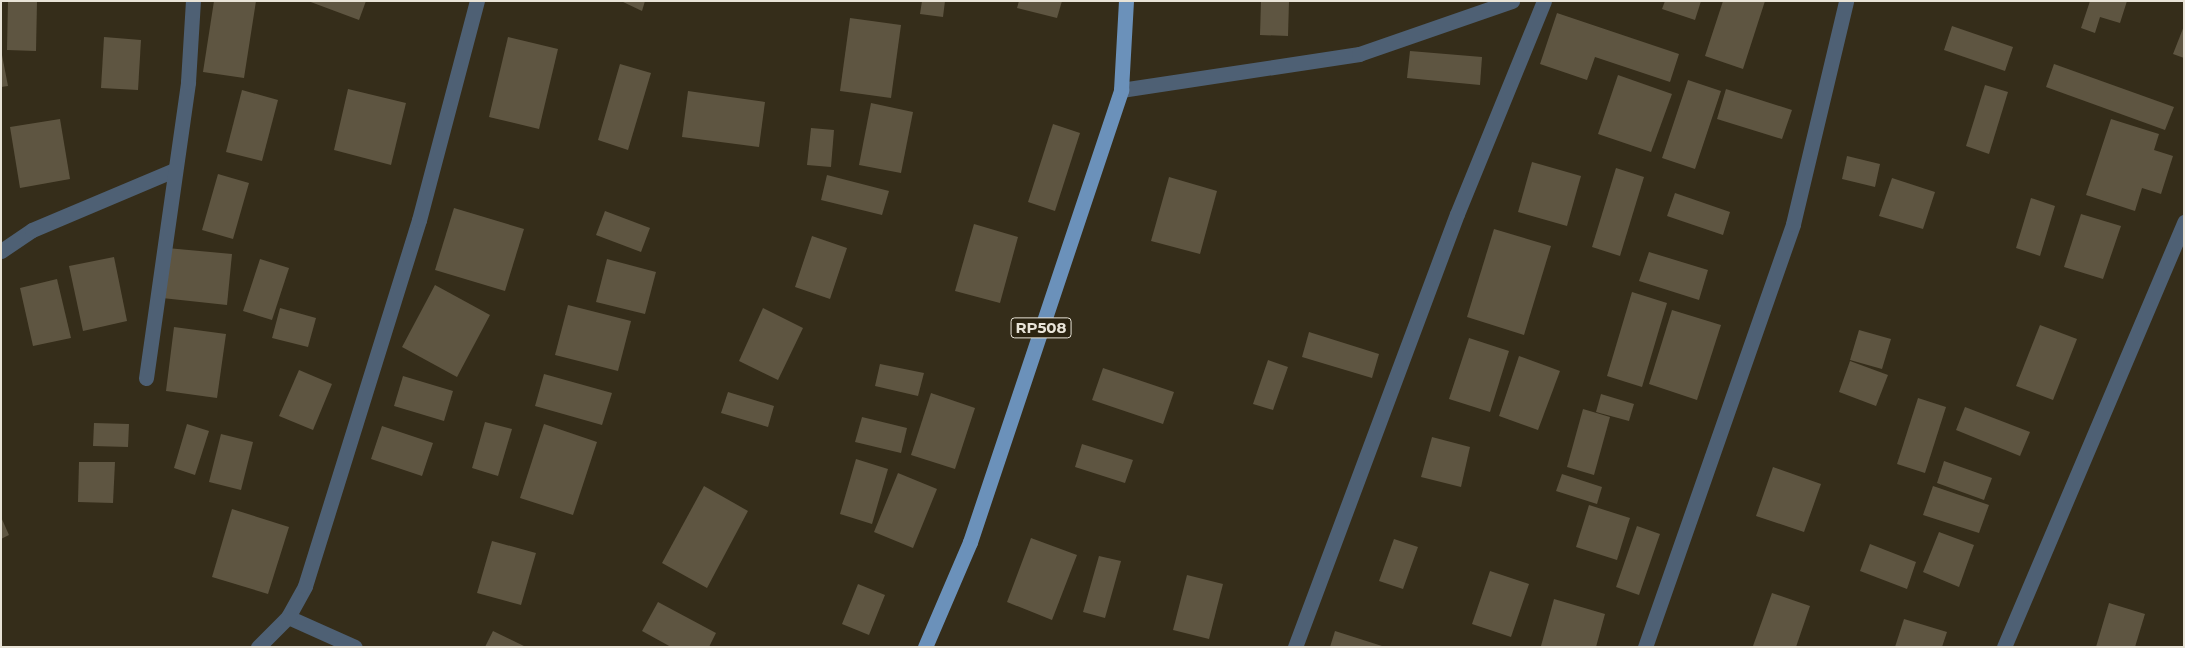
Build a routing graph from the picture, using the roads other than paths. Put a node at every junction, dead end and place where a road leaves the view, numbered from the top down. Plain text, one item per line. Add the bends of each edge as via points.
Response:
1 (193, 1) edge
2 (477, 1) edge
3 (1126, 1) edge
4 (1512, 1) edge
5 (1544, 1) edge
6 (1846, 1) edge
7 (1487, 6) edge
8 (1121, 90) junction
9 (174, 170) junction
10 (2184, 222) edge
11 (1, 251) edge
12 (146, 378) dead end
13 (288, 617) junction
14 (258, 647) edge
15 (355, 647) edge
16 (925, 647) edge
17 (1295, 647) edge
18 (1645, 647) edge
19 (2004, 647) edge

1 - 9 street via 188,82
2 - 13 street via 419,220 305,586
3 - 8 main road, RP508
4 - 7 street
5 - 17 street via 1457,214
6 - 18 street via 1793,224
7 - 8 street via 1359,54
8 - 16 main road, RP508 via 970,542
9 - 11 street via 32,230
9 - 12 street
10 - 19 street
13 - 14 street
13 - 15 street

